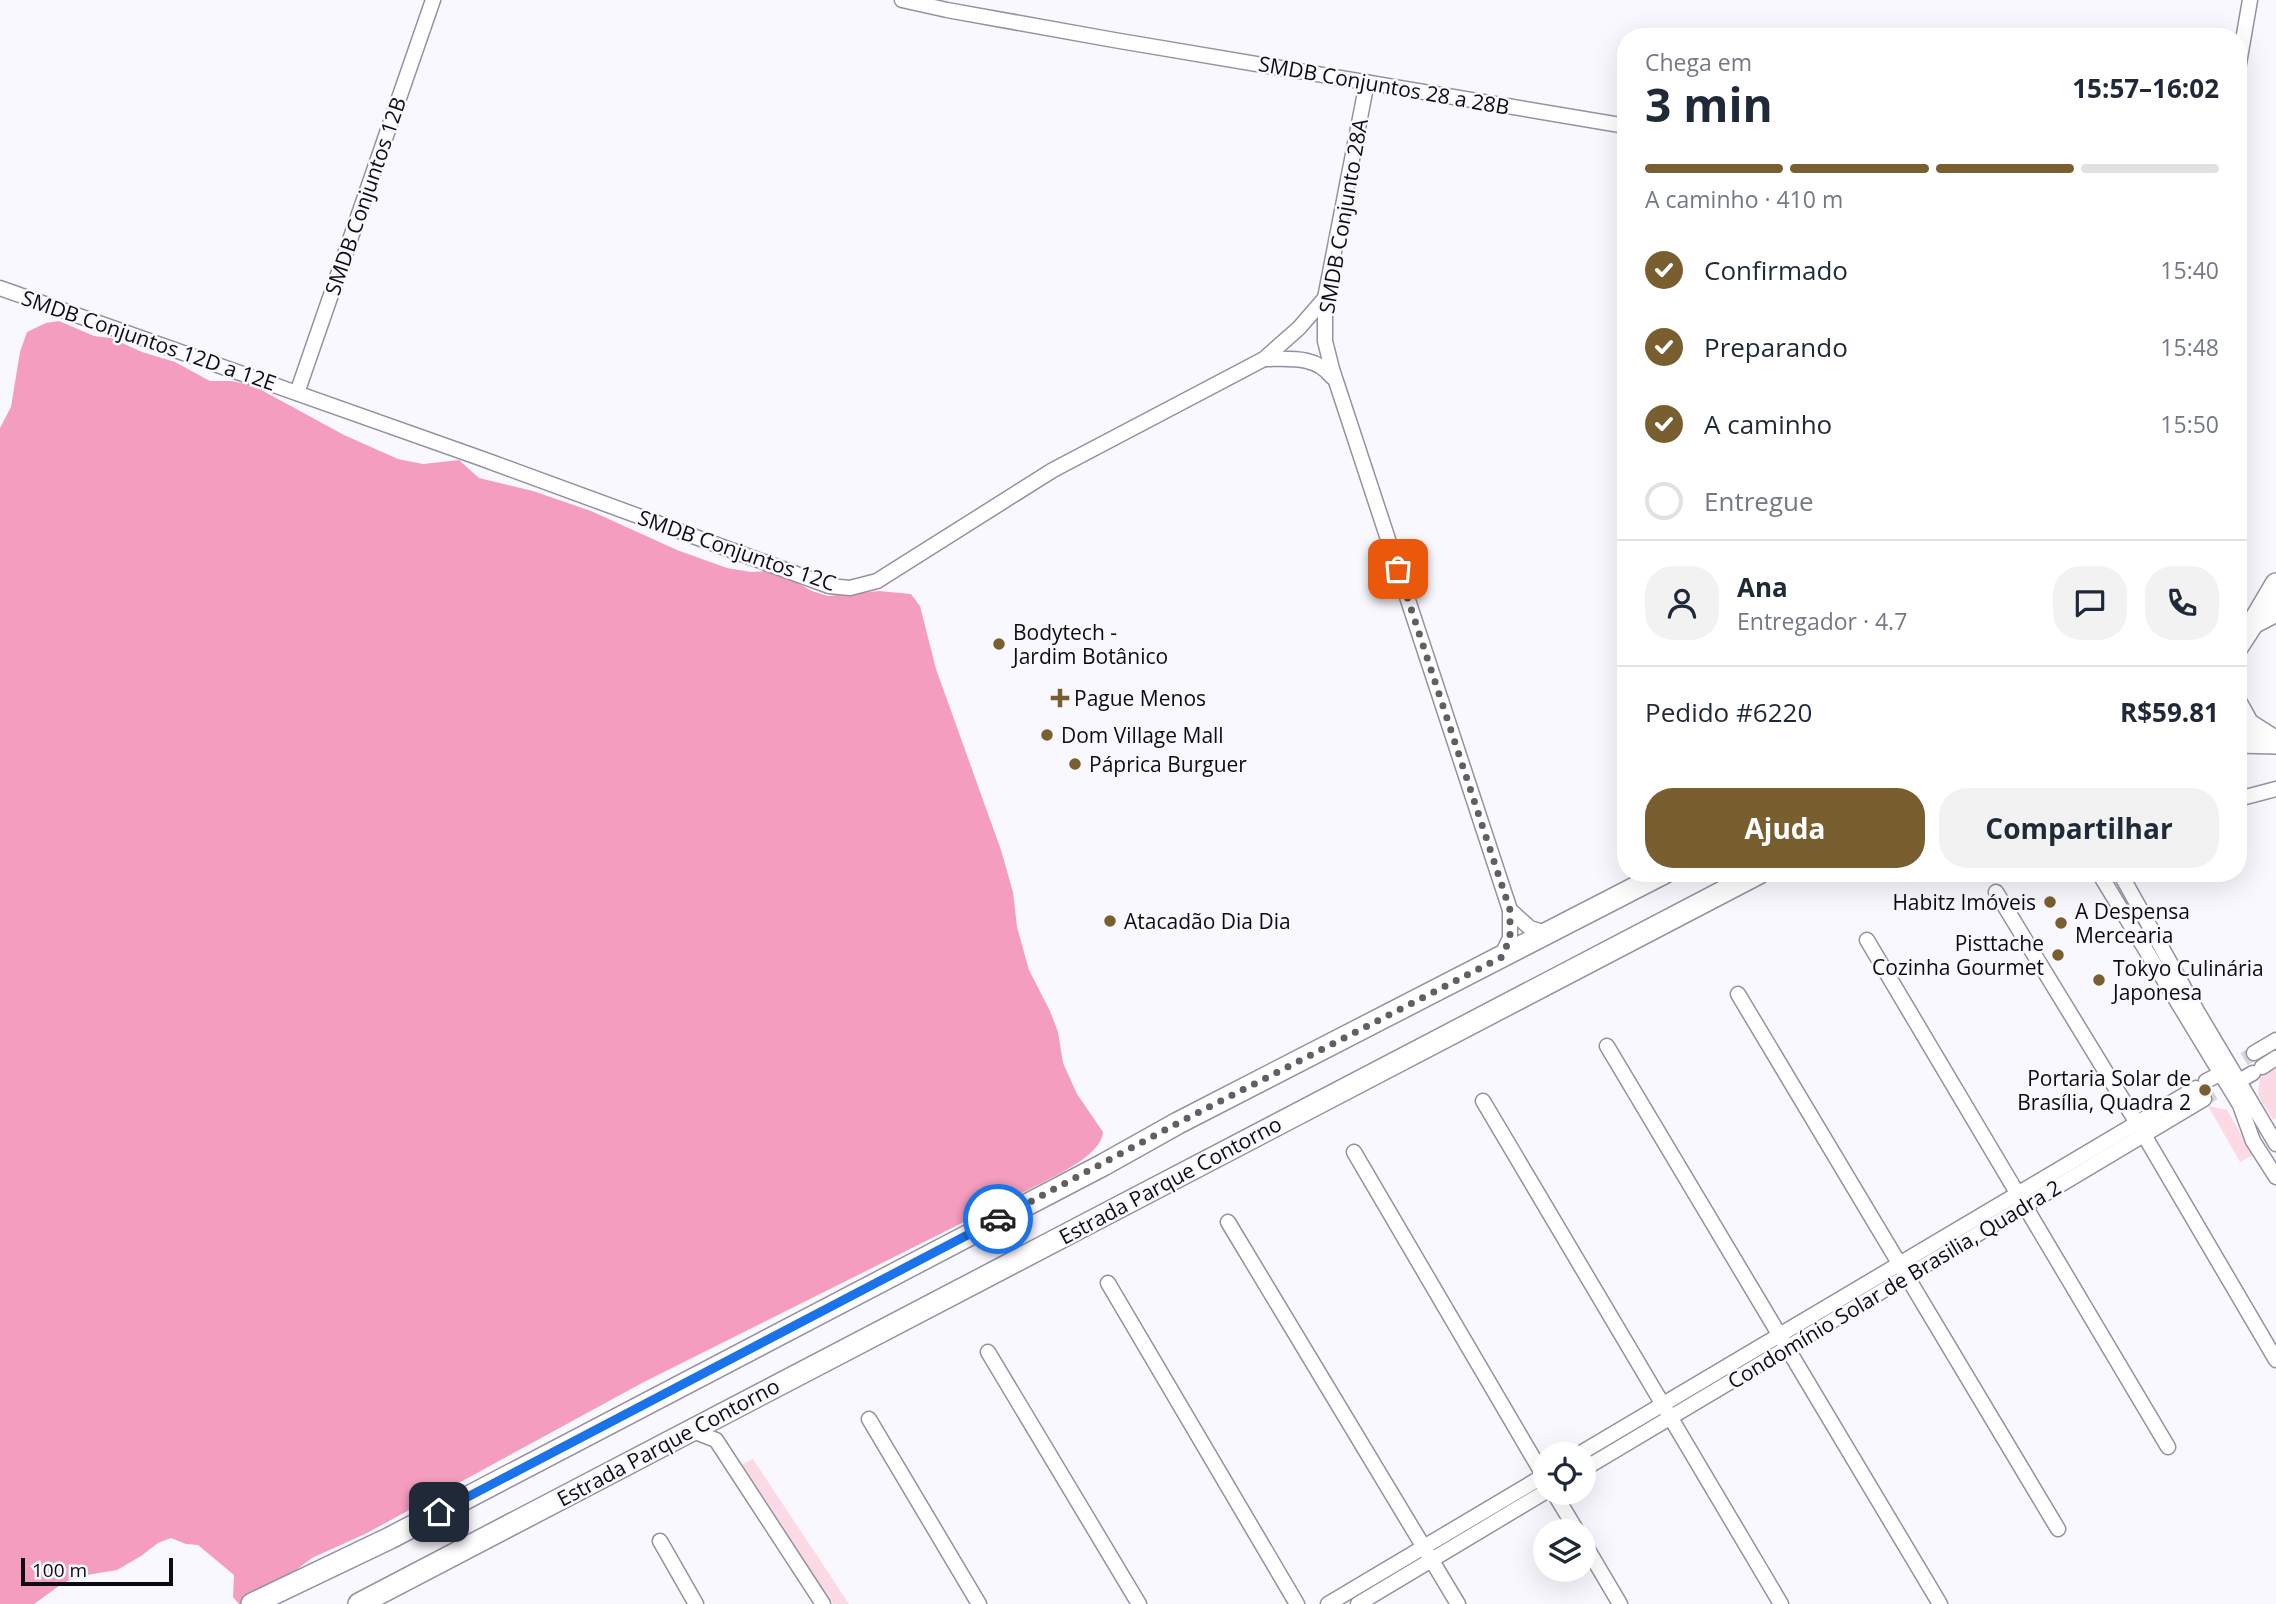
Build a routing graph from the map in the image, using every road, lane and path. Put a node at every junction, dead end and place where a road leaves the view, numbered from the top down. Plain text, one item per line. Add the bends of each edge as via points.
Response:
1 (433, 0) edge
2 (902, 0) edge
3 (2250, 0) edge
4 (2245, 28) edge
5 (1367, 82) junction
6 (1617, 124) edge
7 (0, 288) edge
8 (1325, 299) junction
9 (1264, 359) junction
10 (1337, 383) junction
11 (297, 393) junction
12 (2276, 584) edge
13 (2276, 611) edge
14 (2247, 627) edge
15 (2247, 722) edge
16 (2247, 742) edge
17 (2276, 743) edge
18 (2276, 789) edge
19 (2247, 797) edge
20 (1647, 882) edge
21 (1742, 882) edge
22 (2105, 882) edge
23 (2125, 882) edge
24 (1996, 892) dead end
25 (1510, 910) junction
26 (1549, 934) junction
27 (1867, 940) dead end
28 (1502, 957) junction
29 (1738, 994) dead end
30 (1607, 1046) dead end
31 (2259, 1050) edge
32 (2265, 1065) edge
33 (2229, 1077) junction
34 (1483, 1101) dead end
35 (2141, 1129) junction
36 (2273, 1137) edge
37 (2253, 1141) junction
38 (1354, 1153) dead end
39 (2276, 1177) edge
40 (2022, 1200) junction
41 (1228, 1222) dead end
42 (1903, 1270) junction
43 (1108, 1283) dead end
44 (1784, 1341) junction
45 (989, 1352) dead end
46 (2276, 1360) edge
47 (1666, 1411) junction
48 (717, 1416) junction
49 (869, 1419) dead end
50 (690, 1430) junction
51 (716, 1440) junction
52 (1596, 1446) edge
53 (2168, 1447) dead end
54 (1533, 1456) edge
55 (1596, 1461) edge
56 (1533, 1484) edge
57 (1533, 1498) edge
58 (2058, 1529) dead end
59 (660, 1541) dead end
60 (1428, 1553) junction
61 (350, 1557) junction
62 (1596, 1563) edge
63 (386, 1590) junction
64 (252, 1604) edge
65 (281, 1604) edge
66 (352, 1604) edge
67 (359, 1604) edge
68 (695, 1604) edge
69 (823, 1604) edge
70 (979, 1604) edge
71 (1139, 1604) edge
72 (1297, 1604) edge
73 (1328, 1604) edge
74 (1358, 1604) edge
75 (1458, 1604) edge
76 (1620, 1604) edge
77 (1782, 1604) edge
78 (1940, 1604) edge

1 - 11 street, SMDB Conjuntos 12B
2 - 5 street, SMDB Conjuntos 28 a 28B
3 - 4 street
5 - 6 street, SMDB Conjuntos 28 a 28B
5 - 8 street, SMDB Conjunto 28A
7 - 11 street, SMDB Conjuntos 12D a 12E
8 - 9 street, SMDB Conjuntos 12C
8 - 10 street, SMDB Conjunto 28A via 1325,341
9 - 10 street, SMDB Conjuntos 12C via 1308,360 1322,366
9 - 11 street, SMDB Conjuntos 12C via 1053,470 877,581 850,588 829,586 774,567
10 - 25 street, SMDB Conjunto 28A
12 - 14 highway
13 - 14 highway
15 - 17 highway
16 - 17 highway
18 - 19 street
20 - 26 highway, Estrada Parque Contorno
21 - 48 highway, Estrada Parque Contorno
22 - 33 street
23 - 33 street
24 - 35 street
25 - 26 street via 1530,928
25 - 28 street via 1510,938
26 - 28 highway, Estrada Parque Contorno
27 - 40 street
28 - 61 highway, Estrada Parque Contorno
29 - 42 street
30 - 44 street
31 - 32 street
31 - 33 street
32 - 33 street
33 - 35 street, Condomínio Solar de Brasilia, Quadra 2
33 - 36 street
33 - 37 street
34 - 47 street
35 - 40 street, Condomínio Solar de Brasilia, Quadra 2
35 - 46 street
36 - 37 street
37 - 39 street
38 - 54 street
40 - 42 street, Condomínio Solar de Brasilia, Quadra 2
40 - 53 street
41 - 60 street
42 - 44 street, Condomínio Solar de Brasilia, Quadra 2
42 - 58 street
43 - 72 street
44 - 47 street, Condomínio Solar de Brasilia, Quadra 2
44 - 78 street
45 - 71 street
47 - 52 street, Condomínio Solar de Brasilia, Quadra 2
47 - 55 street, Condomínio Solar de Brasilia, Quadra 2
47 - 77 street
48 - 50 highway, Estrada Parque Contorno
48 - 51 street
49 - 70 street
50 - 51 street
50 - 63 highway, Estrada Parque Contorno
51 - 69 street
56 - 60 street
57 - 60 street
59 - 68 street
60 - 73 street
60 - 74 street
60 - 75 street
61 - 64 highway, Estrada Parque Contorno
61 - 65 highway
62 - 76 street
63 - 66 highway
63 - 67 highway, Estrada Parque Contorno

